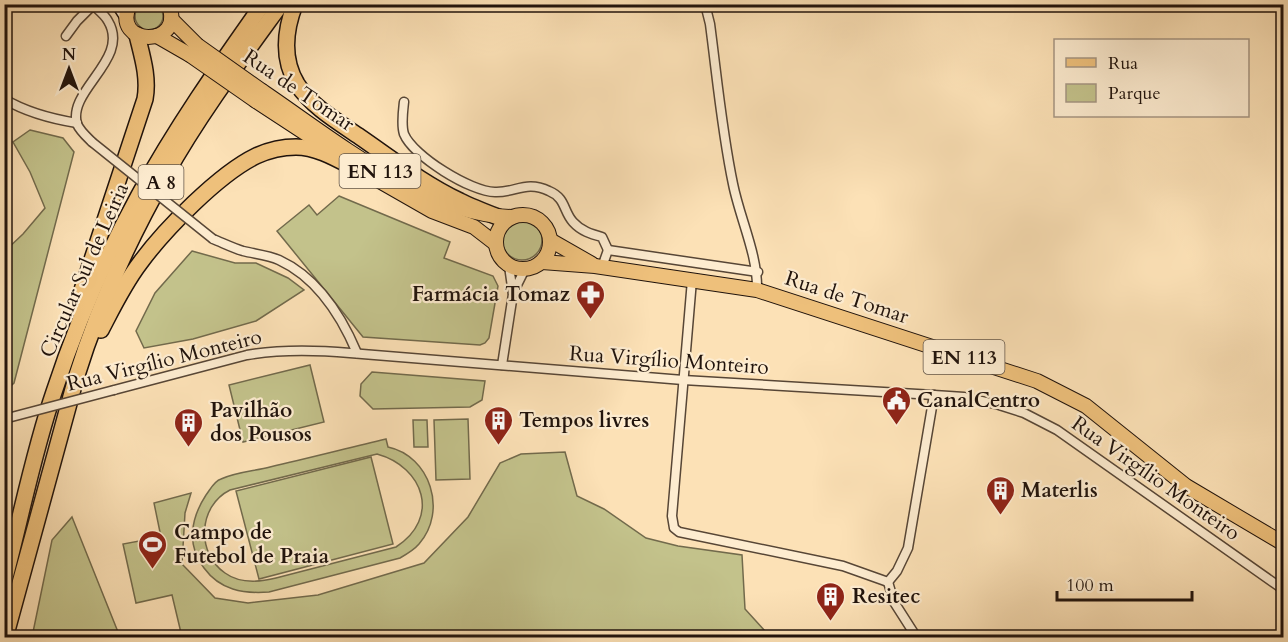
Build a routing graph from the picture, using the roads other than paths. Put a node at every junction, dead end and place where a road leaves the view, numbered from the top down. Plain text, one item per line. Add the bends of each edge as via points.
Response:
1 (118, 4) edge
2 (168, 4) edge
3 (263, 4) edge
4 (281, 4) edge
5 (294, 4) edge
6 (705, 4) edge
7 (93, 5) edge
8 (128, 11) edge
9 (171, 19) junction
10 (137, 35) junction
11 (66, 36) dead end
12 (157, 36) junction
13 (193, 50) junction
14 (259, 96) junction
15 (4, 99) edge
16 (404, 102) dead end
17 (77, 123) junction
18 (364, 173) junction
19 (505, 217) junction
20 (550, 240) junction
21 (496, 244) junction
22 (608, 250) junction
23 (542, 262) junction
24 (509, 266) junction
25 (599, 267) junction
26 (525, 269) junction
27 (758, 273) junction
28 (692, 280) junction
29 (757, 290) junction
30 (513, 294) junction
31 (357, 353) junction
32 (502, 365) junction
33 (61, 372) junction
34 (76, 378) junction
35 (683, 380) junction
36 (934, 394) junction
37 (4, 419) edge
38 (1284, 543) edge
39 (4, 581) edge
40 (888, 582) junction
41 (1284, 590) edge
42 (5, 638) edge
43 (917, 638) edge

1 - 8 main road
2 - 9 main road
3 - 33 highway, Circular Sul de Leiria / A 8 via 139,194
4 - 34 highway, Circular Sul de Leiria / A 8 via 166,173 107,293
5 - 19 highway via 287,54 290,69 307,97 432,185 461,202
6 - 27 street via 731,177
7 - 11 street
7 - 17 street via 111,26 112,46 78,107
8 - 10 main road via 132,31
9 - 12 main road via 166,30
9 - 13 main road, Rua de Tomar / EN 113
10 - 12 main road, Rua de Tomar / EN 113
10 - 33 highway via 145,68 145,99 60,357
12 - 13 main road, Rua de Tomar / EN 113
13 - 14 main road, Rua de Tomar / EN 113, bridge
14 - 18 main road, Rua de Tomar / EN 113
14 - 19 main road, Rua de Tomar / EN 113 via 383,172 456,207 475,214
15 - 17 street
16 - 22 street via 405,135 447,173 488,192 526,186 549,190 565,204 572,221 586,232 602,237
17 - 31 street, bridge via 92,142 213,239 278,259 302,273 333,307
18 - 21 main road, Rua de Tomar / EN 113 via 432,211 474,227
18 - 34 highway via 324,154 297,147 264,152 241,165 195,203 140,262
19 - 20 main road, Rua de Tomar / EN 113 via 537,219
19 - 21 main road
20 - 23 main road
20 - 25 main road, Rua de Tomar / EN 113
21 - 24 main road, Rua de Tomar / EN 113
22 - 25 street
22 - 27 street
23 - 25 main road, Rua de Tomar / EN 113
23 - 26 main road, Rua de Tomar / EN 113
24 - 26 main road
24 - 30 street
25 - 28 main road, Rua de Tomar / EN 113
26 - 30 street
27 - 29 street
28 - 29 main road, Rua de Tomar / EN 113
28 - 35 street
29 - 38 main road, Rua de Tomar / EN 113 via 1014,373 1070,397 1101,416 1186,486
30 - 32 street
31 - 32 street, Rua Virgílio Monteiro
31 - 37 street, Rua Virgílio Monteiro, bridge via 257,353
32 - 35 street, Rua Virgílio Monteiro
33 - 39 highway, Circular Sul de Leiria / A 8
34 - 42 highway, Circular Sul de Leiria / A 8
35 - 36 street, Rua Virgílio Monteiro
35 - 40 street via 674,528 686,534 843,566
36 - 40 street via 908,548
36 - 41 street, Rua Virgílio Monteiro via 999,405 1048,425
40 - 43 street via 894,602

